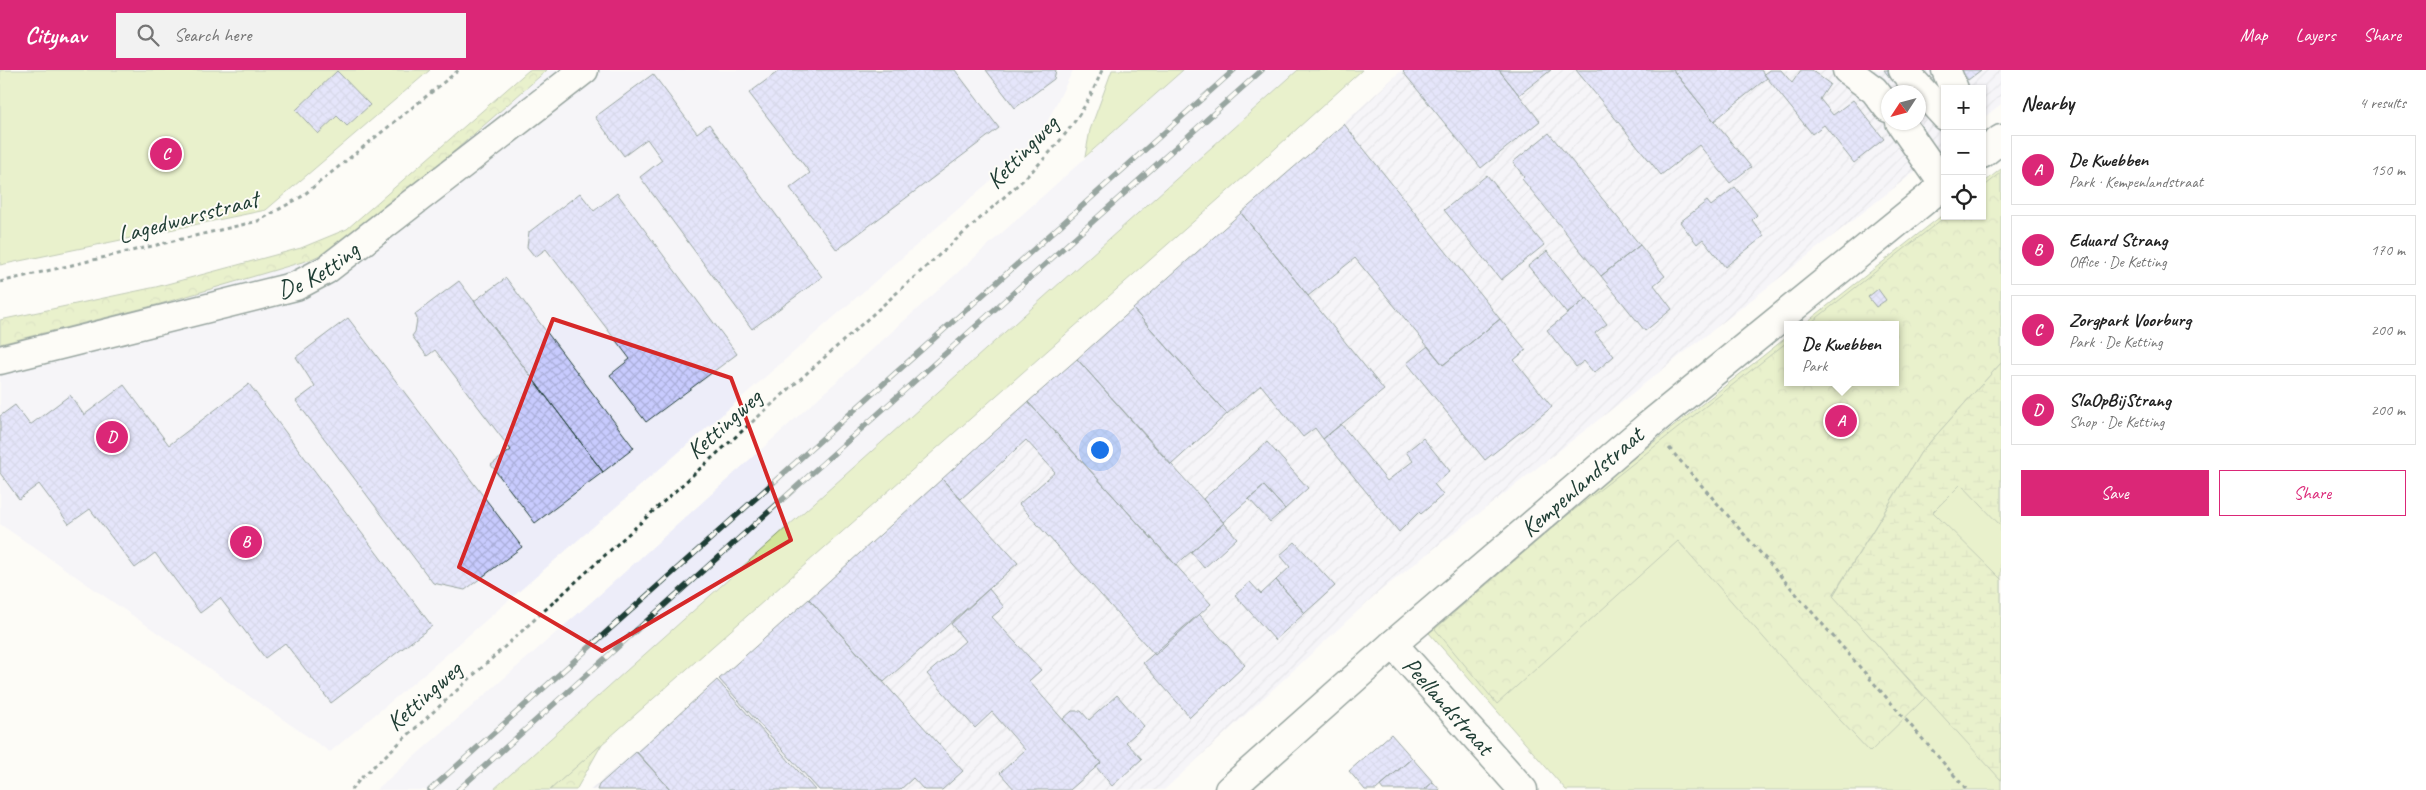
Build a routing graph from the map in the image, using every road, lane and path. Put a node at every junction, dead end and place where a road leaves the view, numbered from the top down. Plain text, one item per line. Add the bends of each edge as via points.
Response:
1 (459, 70) edge
2 (584, 70) edge
3 (1102, 70) edge
4 (1847, 70) edge
5 (1903, 70) edge
6 (1946, 70) edge
7 (1952, 85) edge
8 (1881, 99) edge
9 (1941, 112) edge
10 (1906, 130) edge
11 (2001, 138) edge
12 (1986, 150) edge
13 (1941, 181) edge
14 (1941, 187) edge
15 (0, 282) edge
16 (0, 360) edge
17 (1649, 425) junction
18 (1393, 644) junction
19 (351, 790) edge
20 (1229, 790) edge
21 (1523, 790) edge
22 (1967, 790) edge

1 - 15 path, Lagedwarsstraat via 301,197 258,221
2 - 16 street, De Ketting via 326,270 296,286
3 - 19 path, Kettingweg via 1076,122 1028,176 694,474
4 - 8 street
5 - 9 street
6 - 7 street
10 - 13 street
11 - 12 street
14 - 17 street, Kempenlandstraat
17 - 18 street, Kempenlandstraat
17 - 22 path
18 - 20 street, Kempenlandstraat
18 - 21 street, Peellandstraat

